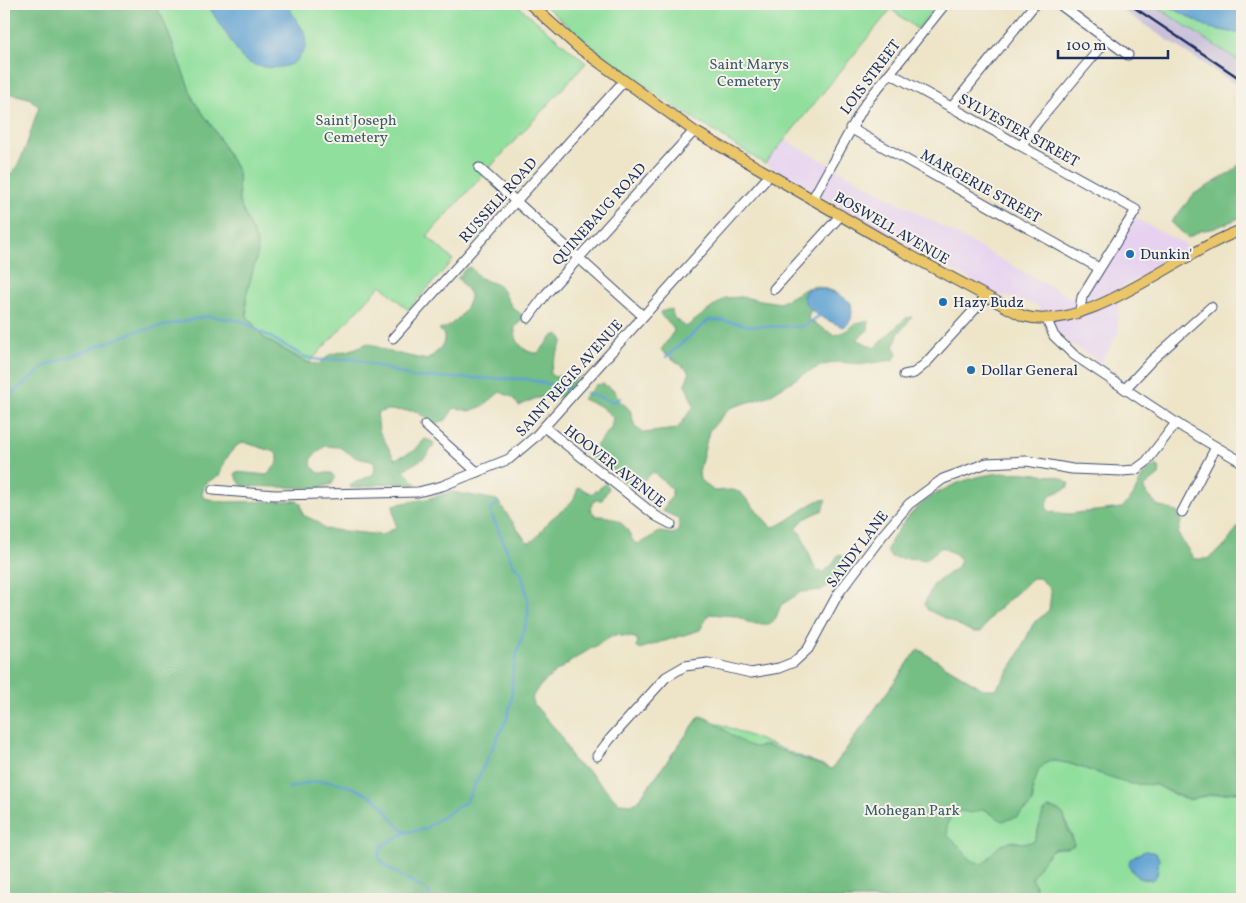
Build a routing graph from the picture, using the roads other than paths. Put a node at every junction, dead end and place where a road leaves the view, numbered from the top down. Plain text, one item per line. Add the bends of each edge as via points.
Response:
1 (530, 4) edge
2 (945, 4) edge
3 (1035, 4) edge
4 (1059, 4) edge
5 (1107, 40) junction
6 (1128, 55) dead end
7 (890, 73) junction
8 (624, 81) junction
9 (951, 108) junction
10 (850, 128) junction
11 (694, 131) junction
12 (1021, 146) junction
13 (480, 168) dead end
14 (769, 176) junction
15 (516, 200) junction
16 (812, 200) junction
17 (841, 215) junction
18 (1242, 230) edge
19 (579, 258) junction
20 (1099, 268) junction
21 (774, 288) dead end
22 (986, 297) junction
23 (1210, 307) dead end
24 (1080, 310) junction
25 (643, 316) junction
26 (528, 318) dead end
27 (1046, 318) junction
28 (393, 338) dead end
29 (904, 374) dead end
30 (1125, 389) junction
31 (1176, 423) junction
32 (426, 426) dead end
33 (544, 427) junction
34 (1216, 448) junction
35 (1242, 462) edge
36 (477, 472) junction
37 (213, 490) dead end
38 (1182, 512) dead end
39 (671, 524) dead end
40 (598, 756) dead end

1 - 8 main road, BOSWELL AVENUE via 579,48
2 - 7 street, LOIS STREET
3 - 9 street
4 - 5 street
5 - 6 street
5 - 12 street
7 - 9 street, SYLVESTER STREET
7 - 10 street, LOIS STREET
8 - 11 main road, BOSWELL AVENUE
8 - 15 street, RUSSELL ROAD
9 - 12 street, SYLVESTER STREET
10 - 16 street, LOIS STREET
10 - 20 street, MARGERIE STREET
11 - 14 main road, BOSWELL AVENUE
11 - 19 street, QUINEBAUG ROAD
12 - 20 street, SYLVESTER STREET via 1136,210
13 - 15 street
14 - 16 main road, BOSWELL AVENUE
14 - 25 street, SAINT REGIS AVENUE
15 - 19 street
15 - 28 street, RUSSELL ROAD
16 - 17 main road, BOSWELL AVENUE
17 - 21 street
17 - 22 main road, BOSWELL AVENUE
18 - 24 main road, BOSWELL AVENUE via 1215,241 1137,287
19 - 25 street
19 - 26 street, QUINEBAUG ROAD
20 - 24 street via 1080,300
22 - 27 main road, BOSWELL AVENUE via 1022,316
22 - 29 street via 925,364 914,373
23 - 30 street
24 - 27 main road, BOSWELL AVENUE
25 - 33 street, SAINT REGIS AVENUE
27 - 30 street via 1051,332 1064,347
30 - 31 street
31 - 34 street
31 - 40 street, SANDY LANE via 1146,462 1135,470 1072,469 1026,461 987,463 943,479 909,504 882,536 838,594 808,649 794,662 751,673 708,663 684,666 666,677
32 - 36 street
33 - 36 street, SAINT REGIS AVENUE via 515,456
33 - 39 street, HOOVER AVENUE via 656,516
34 - 35 street
34 - 38 street
36 - 37 street, SAINT REGIS AVENUE via 430,490 402,494 275,495

